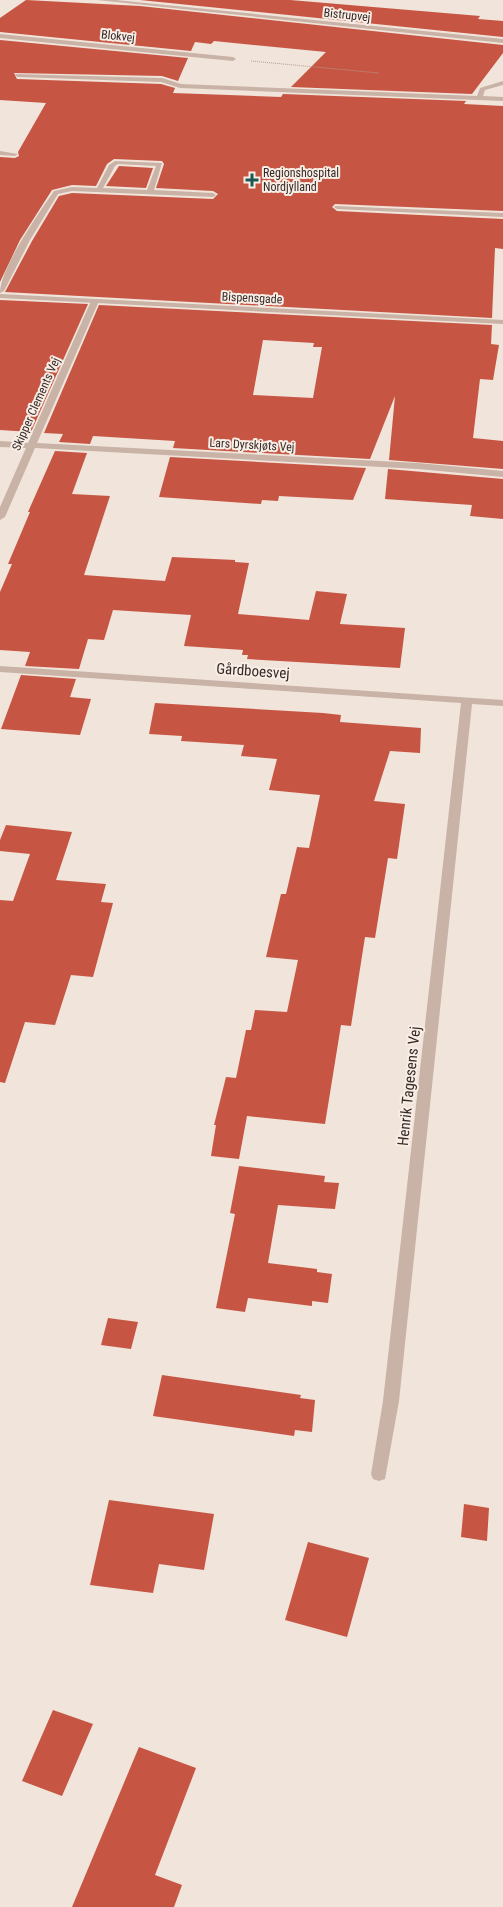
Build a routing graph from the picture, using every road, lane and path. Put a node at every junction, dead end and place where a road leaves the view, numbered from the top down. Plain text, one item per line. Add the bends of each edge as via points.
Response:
1 (100, 0) edge
2 (0, 36) edge
3 (503, 41) edge
4 (233, 60) joint
5 (387, 73) dead end
6 (17, 75) dead end
7 (503, 82) edge
8 (480, 98) junction
9 (503, 100) edge
10 (0, 153) edge
11 (15, 154) dead end
12 (99, 190) junction
13 (150, 192) junction
14 (213, 195) dead end
15 (337, 208) dead end
16 (503, 215) edge
17 (0, 291) edge
18 (0, 296) edge
19 (95, 301) junction
20 (503, 322) edge
21 (0, 444) edge
22 (31, 445) junction
23 (503, 474) edge
24 (0, 517) edge
25 (0, 669) edge
26 (466, 700) junction
27 (503, 703) edge
28 (379, 1474) dead end

1 - 3 street, Bistrupvej
2 - 4 street, Blokvej
4 - 5 path
6 - 8 street via 162,80 177,86
7 - 8 street via 482,89
8 - 9 street
10 - 11 street
12 - 13 street
12 - 13 street via 112,165 117,162 160,164
12 - 17 street via 56,192
13 - 14 street
15 - 16 street
18 - 19 street, Bispensgade
19 - 20 street, Bispensgade
19 - 22 street, Skipper Clements Vej
21 - 22 street, Lars Dyrskjøts Vej
22 - 23 street, Lars Dyrskjøts Vej via 418,466
22 - 24 street, Skipper Clements Vej
25 - 26 street, Gårdboesvej
26 - 27 street, Gårdboesvej
26 - 28 street, Henrik Tagesens Vej via 391,1401

